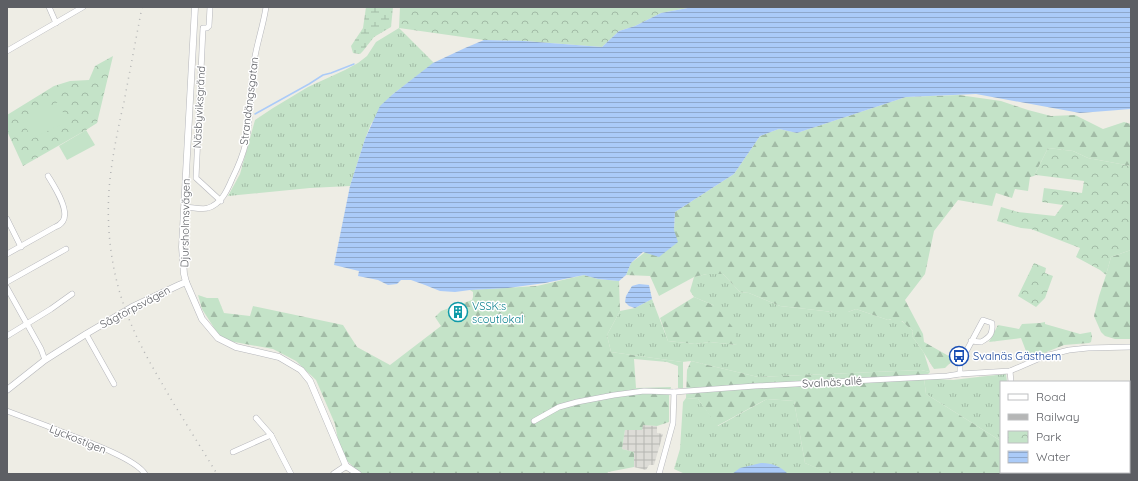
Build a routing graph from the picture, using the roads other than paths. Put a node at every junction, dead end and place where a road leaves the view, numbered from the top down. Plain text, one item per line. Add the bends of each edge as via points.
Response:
1 (49, 7) edge
2 (83, 7) edge
3 (195, 7) edge
4 (210, 7) edge
5 (266, 7) edge
6 (56, 23) junction
7 (7, 51) edge
8 (48, 176) dead end
9 (220, 201) junction
10 (184, 207) junction
11 (7, 219) edge
12 (21, 247) junction
13 (66, 249) dead end
14 (7, 254) edge
15 (7, 282) edge
16 (186, 282) junction
17 (7, 288) edge
18 (72, 294) dead end
19 (28, 324) junction
20 (86, 334) junction
21 (7, 336) edge
22 (971, 341) junction
23 (1131, 348) edge
24 (45, 360) junction
25 (1010, 371) junction
26 (960, 374) junction
27 (1011, 381) edge
28 (114, 384) dead end
29 (7, 390) edge
30 (674, 392) junction
31 (7, 411) edge
32 (256, 418) dead end
33 (534, 421) dead end
34 (271, 435) junction
35 (233, 452) dead end
36 (346, 466) junction
37 (145, 474) edge
38 (291, 474) edge
39 (334, 474) edge
40 (358, 474) edge
41 (659, 474) edge

1 - 6 street
2 - 6 street
3 - 10 street, Djursholmsvägen
4 - 9 street, Näsbyviksgränd via 209,26 203,28 196,178
5 - 9 street, Strandängsgatan via 255,51 246,141 240,161
6 - 7 street
8 - 12 street via 62,202 64,220
9 - 10 street via 207,209
10 - 16 street, Djursholmsvägen via 182,247
11 - 12 street
12 - 14 street
13 - 15 street
16 - 20 street, Sågtorpsvägen
16 - 36 street, Djursholmsvägen via 202,319 218,338 236,348 279,357 301,370 310,381
17 - 19 street
18 - 19 street
19 - 21 street
19 - 24 street
20 - 24 street, Sågtorpsvägen
20 - 28 street
22 - 22 street via 981,342 989,337 992,323 983,320
22 - 26 street via 960,363
23 - 25 street, Svalnäs allé via 1069,350 1045,356
24 - 29 street, Sågtorpsvägen
25 - 26 street, Svalnäs allé
25 - 27 street
26 - 30 street, Svalnäs allé
30 - 33 street, Svalnäs allé via 644,391 584,400 559,407
30 - 41 street via 673,423
31 - 37 street, Lyckostigen via 120,456 136,464
32 - 34 street
34 - 35 street
34 - 38 street
36 - 39 street
36 - 40 street

